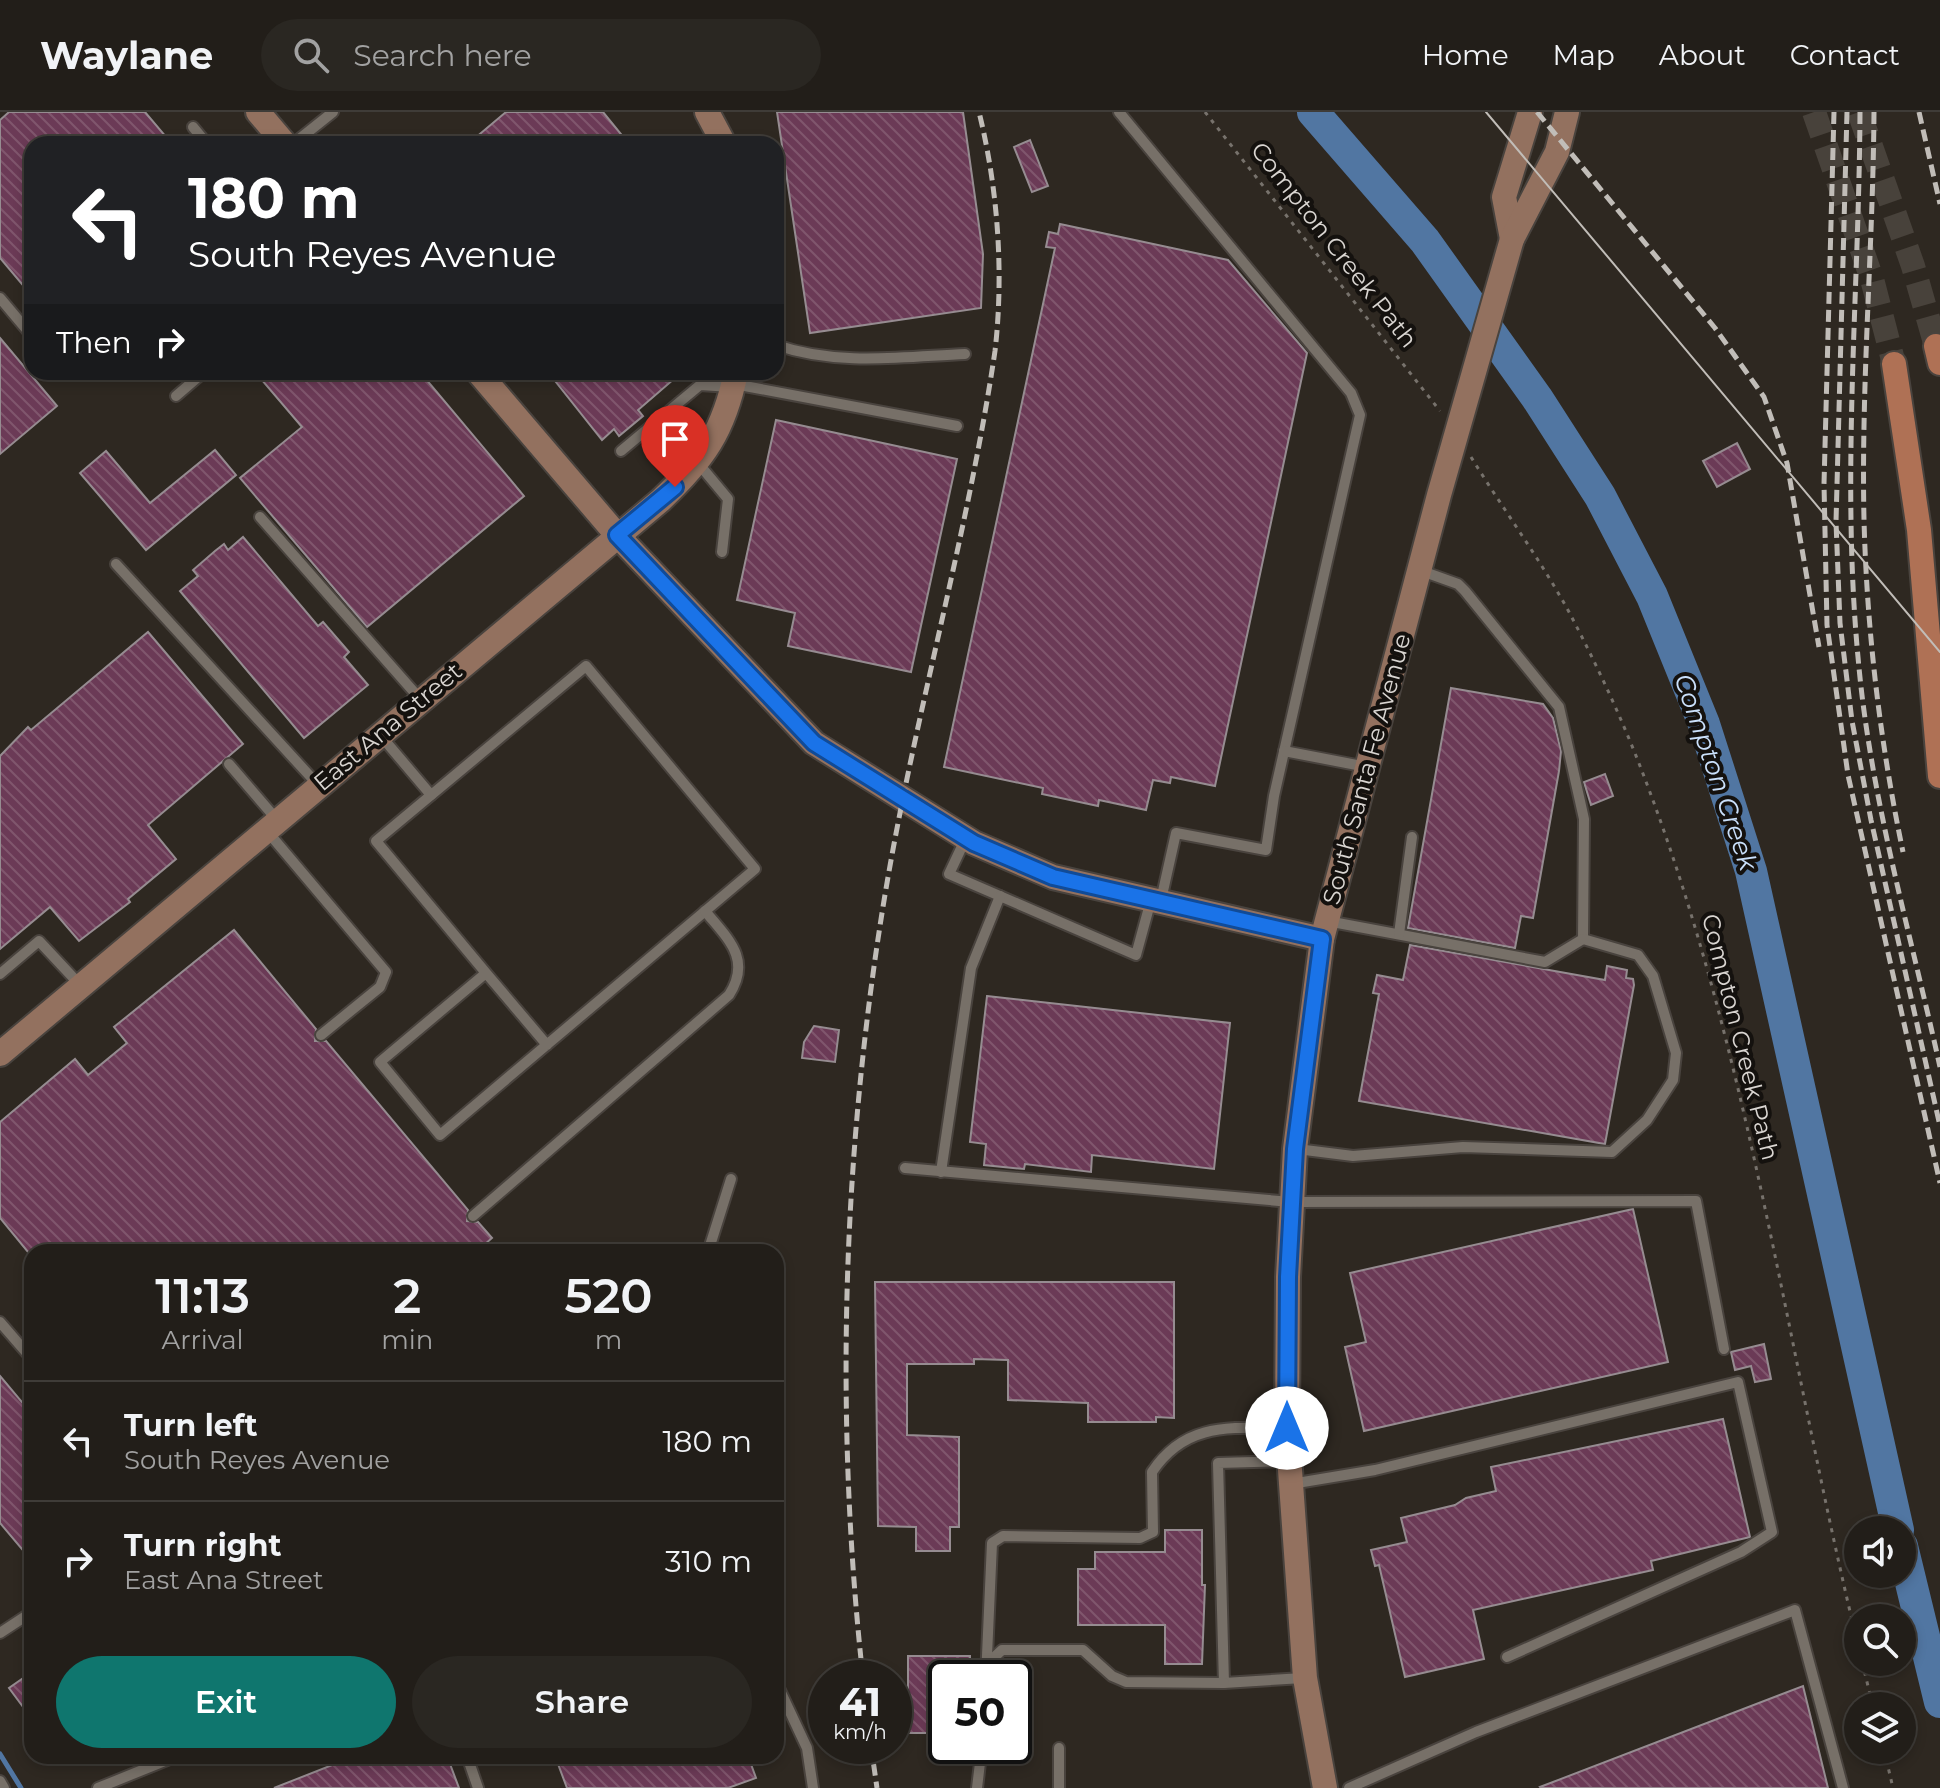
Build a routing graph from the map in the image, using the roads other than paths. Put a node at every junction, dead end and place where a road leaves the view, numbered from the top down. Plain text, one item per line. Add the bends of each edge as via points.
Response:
1 (258, 112) edge
2 (333, 112) edge
3 (707, 112) edge
4 (1119, 112) edge
5 (1530, 112) edge
6 (1567, 112) edge
7 (193, 127) dead end
8 (200, 136) edge
9 (278, 136) edge
10 (303, 136) edge
11 (720, 136) edge
12 (1512, 239) junction
13 (0, 298) edge
14 (24, 326) edge
15 (784, 348) edge
16 (965, 354) dead end
17 (1894, 364) tunnel mouth
18 (195, 380) edge
19 (485, 380) edge
20 (734, 381) edge
21 (176, 396) dead end
22 (957, 426) dead end
23 (621, 451) dead end
24 (698, 463) junction
25 (260, 517) dead end
26 (617, 535) junction
27 (722, 552) dead end
28 (116, 564) dead end
29 (1419, 570) junction
30 (421, 700) junction
31 (380, 735) junction
32 (1284, 751) junction
33 (229, 764) dead end
34 (1367, 767) junction
35 (1940, 776) edge
36 (319, 786) junction
37 (431, 795) junction
38 (272, 825) junction
39 (1412, 837) dead end
40 (965, 838) junction
41 (1000, 896) junction
42 (1156, 901) junction
43 (705, 911) junction
44 (1325, 930) junction
45 (1399, 934) junction
46 (1583, 939) junction
47 (486, 973) junction
48 (0, 974) edge
49 (81, 986) junction
50 (321, 1035) dead end
51 (547, 1045) junction
52 (0, 1054) edge
53 (1295, 1149) junction
54 (905, 1168) dead end
55 (941, 1172) junction
56 (731, 1179) dead end
57 (1291, 1202) junction
58 (473, 1216) dead end
59 (711, 1244) edge
60 (0, 1322) edge
61 (1724, 1349) dead end
62 (24, 1350) edge
63 (1287, 1428) junction
64 (1288, 1473) junction
65 (24, 1617) edge
66 (0, 1633) edge
67 (1507, 1657) dead end
68 (986, 1660) edge
69 (988, 1660) edge
70 (1305, 1678) junction
71 (1224, 1683) junction
72 (784, 1699) edge
73 (1059, 1748) dead end
74 (157, 1764) edge
75 (470, 1764) edge
76 (980, 1764) edge
77 (0, 1781) edge
78 (4, 1788) edge
79 (98, 1788) edge
80 (478, 1788) edge
81 (813, 1788) edge
82 (977, 1788) edge
83 (1059, 1788) edge
84 (1325, 1788) edge
85 (1349, 1788) edge
86 (1843, 1788) edge

1 - 9 street
2 - 10 lane
3 - 11 street
4 - 32 lane via 1351,393 1360,415
5 - 12 street, South Santa Fe Avenue via 1504,197
6 - 12 street, South Santa Fe Avenue via 1557,152
7 - 8 lane
12 - 29 street, South Santa Fe Avenue
13 - 14 lane
15 - 16 lane via 850,359
17 - 35 main road via 1919,530
18 - 21 lane
19 - 26 street
20 - 22 lane
20 - 23 lane via 700,385
20 - 24 street, East Ana Street via 721,427
24 - 26 street, East Ana Street
24 - 27 lane via 728,499
25 - 30 lane
26 - 30 street, East Ana Street
26 - 40 street via 814,743
28 - 36 lane
29 - 34 street, South Santa Fe Avenue
29 - 46 lane via 1458,584 1559,707 1584,819
30 - 31 street, East Ana Street
31 - 36 street, East Ana Street
31 - 37 lane
32 - 34 lane
32 - 42 lane via 1266,850 1176,833
33 - 38 lane
34 - 44 street, South Santa Fe Avenue
36 - 38 street, East Ana Street
37 - 43 lane via 586,666 755,869
37 - 47 lane via 376,841
38 - 49 street, East Ana Street
38 - 50 lane via 386,972 380,987
39 - 45 lane
40 - 41 lane via 949,874
40 - 42 street via 1053,877
41 - 42 lane via 1136,955
41 - 55 lane via 971,968
42 - 44 street
43 - 51 lane
43 - 58 lane via 738,959 740,979 729,995
44 - 45 lane
44 - 53 street, South Santa Fe Avenue
45 - 46 lane via 1545,962
46 - 53 lane via 1638,955 1653,976 1676,1053 1673,1080 1647,1120 1612,1152 1463,1147 1353,1156
47 - 51 lane
47 - 51 lane via 380,1062 440,1135
48 - 49 lane via 39,941
49 - 52 street, East Ana Street
53 - 57 street, South Santa Fe Avenue
54 - 55 lane
55 - 57 lane
56 - 59 lane
57 - 61 lane via 1696,1201
57 - 63 street, South Santa Fe Avenue
60 - 62 lane
63 - 64 street, South Santa Fe Avenue
63 - 68 lane via 1205,1431 1185,1438 1152,1472 1153,1532 1145,1536 1003,1536 992,1543
64 - 67 lane via 1375,1470 1738,1382 1772,1532 1741,1552
64 - 70 street, South Santa Fe Avenue
64 - 71 lane via 1218,1463
65 - 66 lane
69 - 71 lane via 1002,1650 1083,1650 1126,1682
70 - 71 lane
70 - 84 street, South Santa Fe Avenue
72 - 81 lane via 807,1748
73 - 83 lane
74 - 79 lane
75 - 80 lane
76 - 82 lane
77 - 78 lane
85 - 86 lane via 1476,1732 1795,1610

